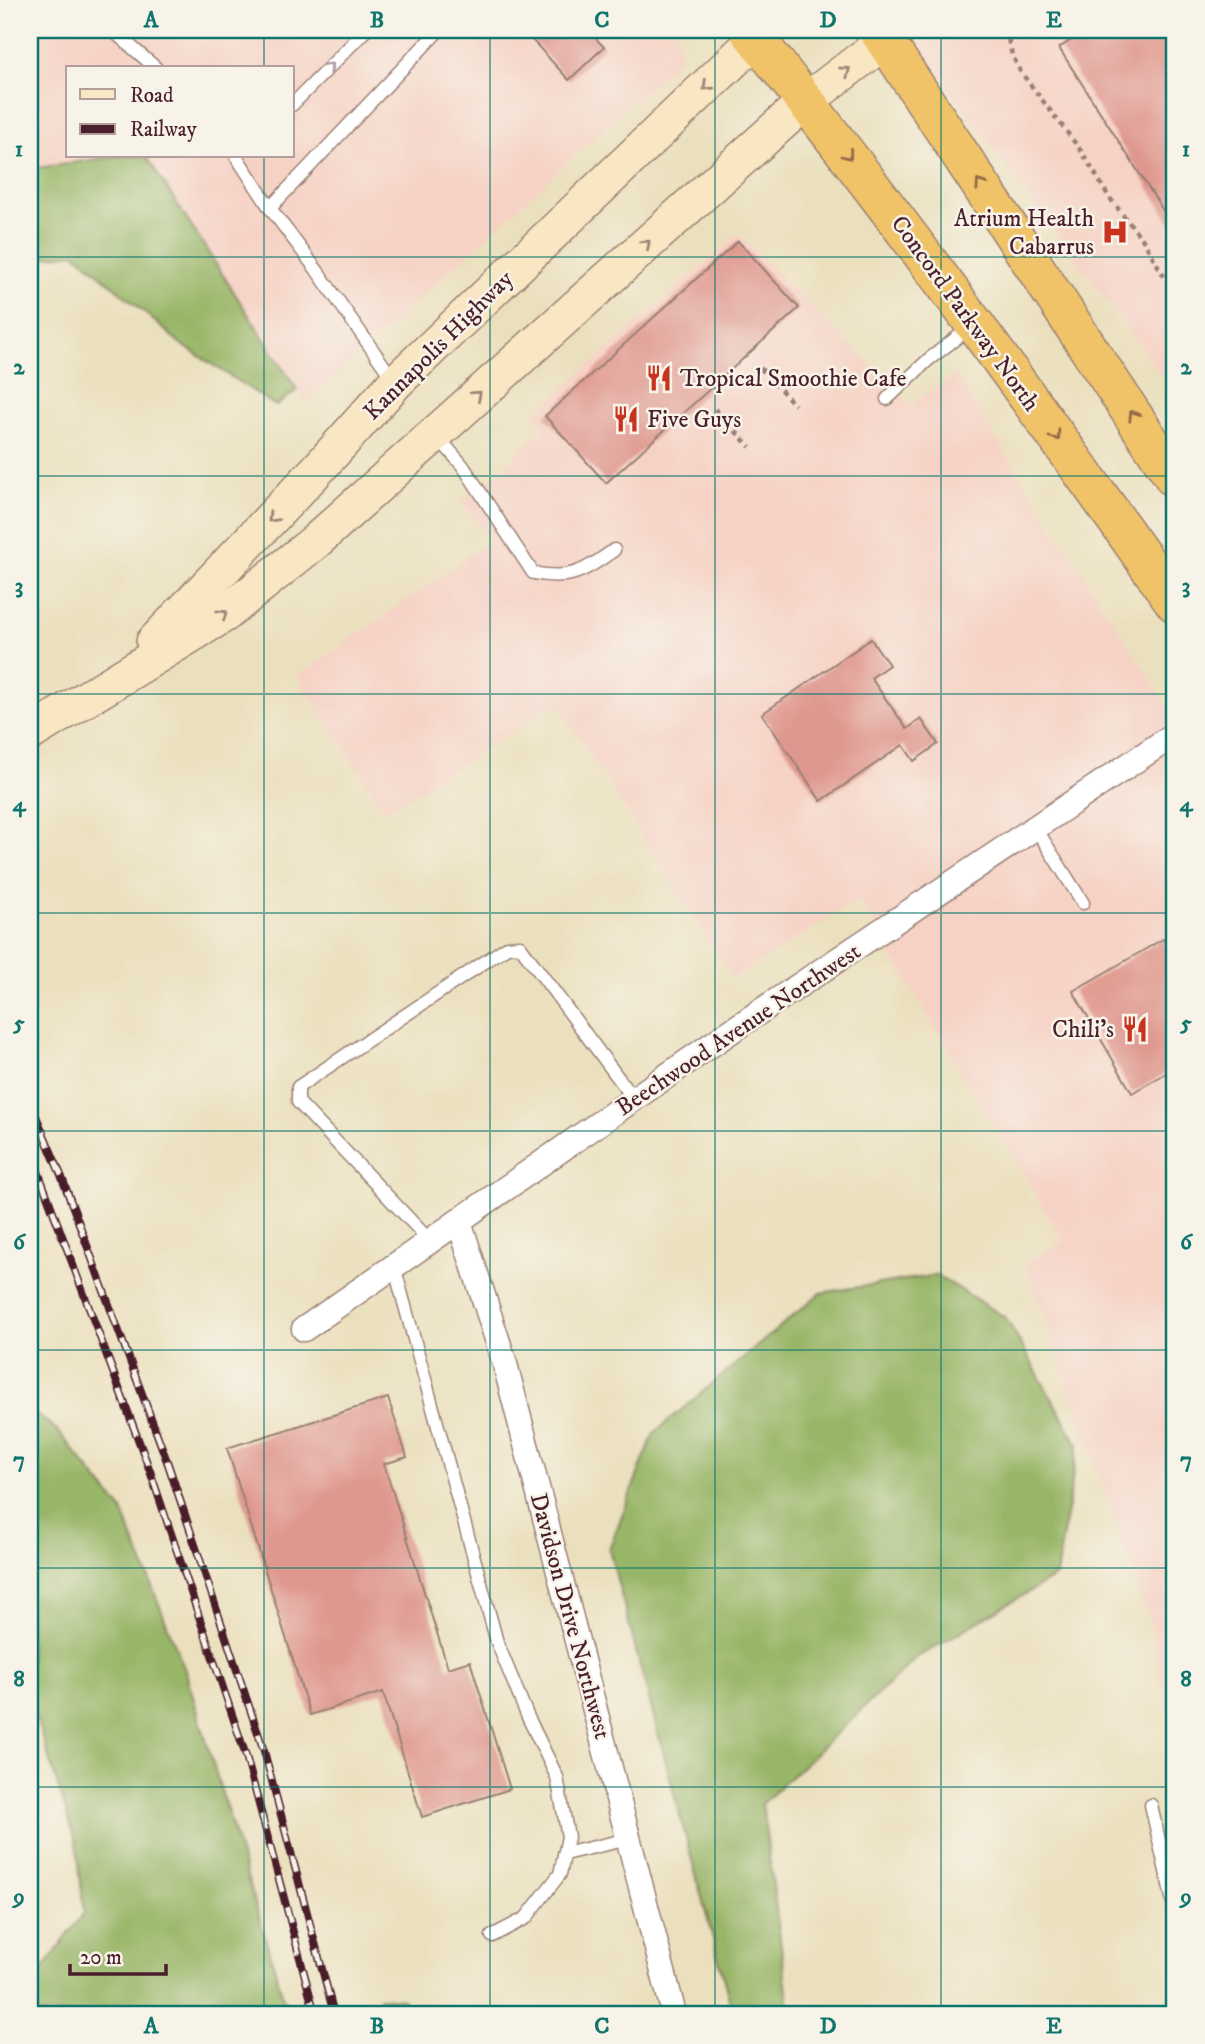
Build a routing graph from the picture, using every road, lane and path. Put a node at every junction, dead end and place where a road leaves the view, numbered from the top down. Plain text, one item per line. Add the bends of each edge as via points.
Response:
1 (112, 30) edge
2 (366, 30) edge
3 (439, 30) edge
4 (1010, 30) edge
5 (758, 33) edge
6 (882, 35) edge
7 (154, 66) edge
8 (806, 101) junction
9 (294, 103) edge
10 (240, 158) edge
11 (270, 208) junction
12 (1175, 295) edge
13 (974, 324) junction
14 (760, 368) dead end
15 (396, 382) junction
16 (887, 399) dead end
17 (795, 405) dead end
18 (715, 409) dead end
19 (435, 433) junction
20 (750, 447) dead end
21 (1175, 479) edge
22 (614, 550) dead end
23 (1175, 603) edge
24 (123, 675) junction
25 (39, 728) edge
26 (1175, 734) edge
27 (1035, 827) junction
28 (1083, 904) dead end
29 (634, 1099) junction
30 (459, 1221) junction
31 (430, 1241) junction
32 (394, 1266) junction
33 (304, 1329) dead end
34 (1152, 1805) dead end
35 (629, 1839) junction
36 (564, 1854) junction
37 (1175, 1907) edge
38 (492, 1936) dead end
39 (674, 2014) edge

1 - 7 lane
9 -> 2 lane
3 - 11 lane
4 - 12 path via 1012,55 1020,71 1143,240
5 - 8 highway, Concord Parkway North
5 -> 15 main road, Kannapolis Highway
8 -> 6 main road, Kannapolis Highway
21 -> 6 highway
8 -> 13 highway, Concord Parkway North
19 -> 8 main road, Kannapolis Highway
10 - 11 lane
11 - 15 lane
13 - 16 lane
13 -> 23 highway, Concord Parkway North
14 - 17 path
15 -> 24 main road, Kannapolis Highway
18 - 20 path
19 - 22 lane via 464,466 533,573 569,575
24 -> 19 main road, Kannapolis Highway via 225,614 316,541
24 - 25 main road, Kannapolis Highway
26 - 27 street, Beechwood Avenue Northwest
27 - 28 lane
27 - 29 street, Beechwood Avenue Northwest
29 - 30 street, Beechwood Avenue Northwest
29 - 31 lane via 520,946 507,947 298,1087 298,1102
30 - 31 street, Beechwood Avenue Northwest
30 - 35 street, Davidson Drive Northwest via 505,1364
31 - 32 street, Beechwood Avenue Northwest
32 - 33 street, Beechwood Avenue Northwest
32 - 36 lane via 497,1642 557,1777 568,1837
34 - 37 lane
35 - 36 lane
35 - 39 street, Davidson Drive Northwest
36 - 38 lane via 560,1874 526,1918

